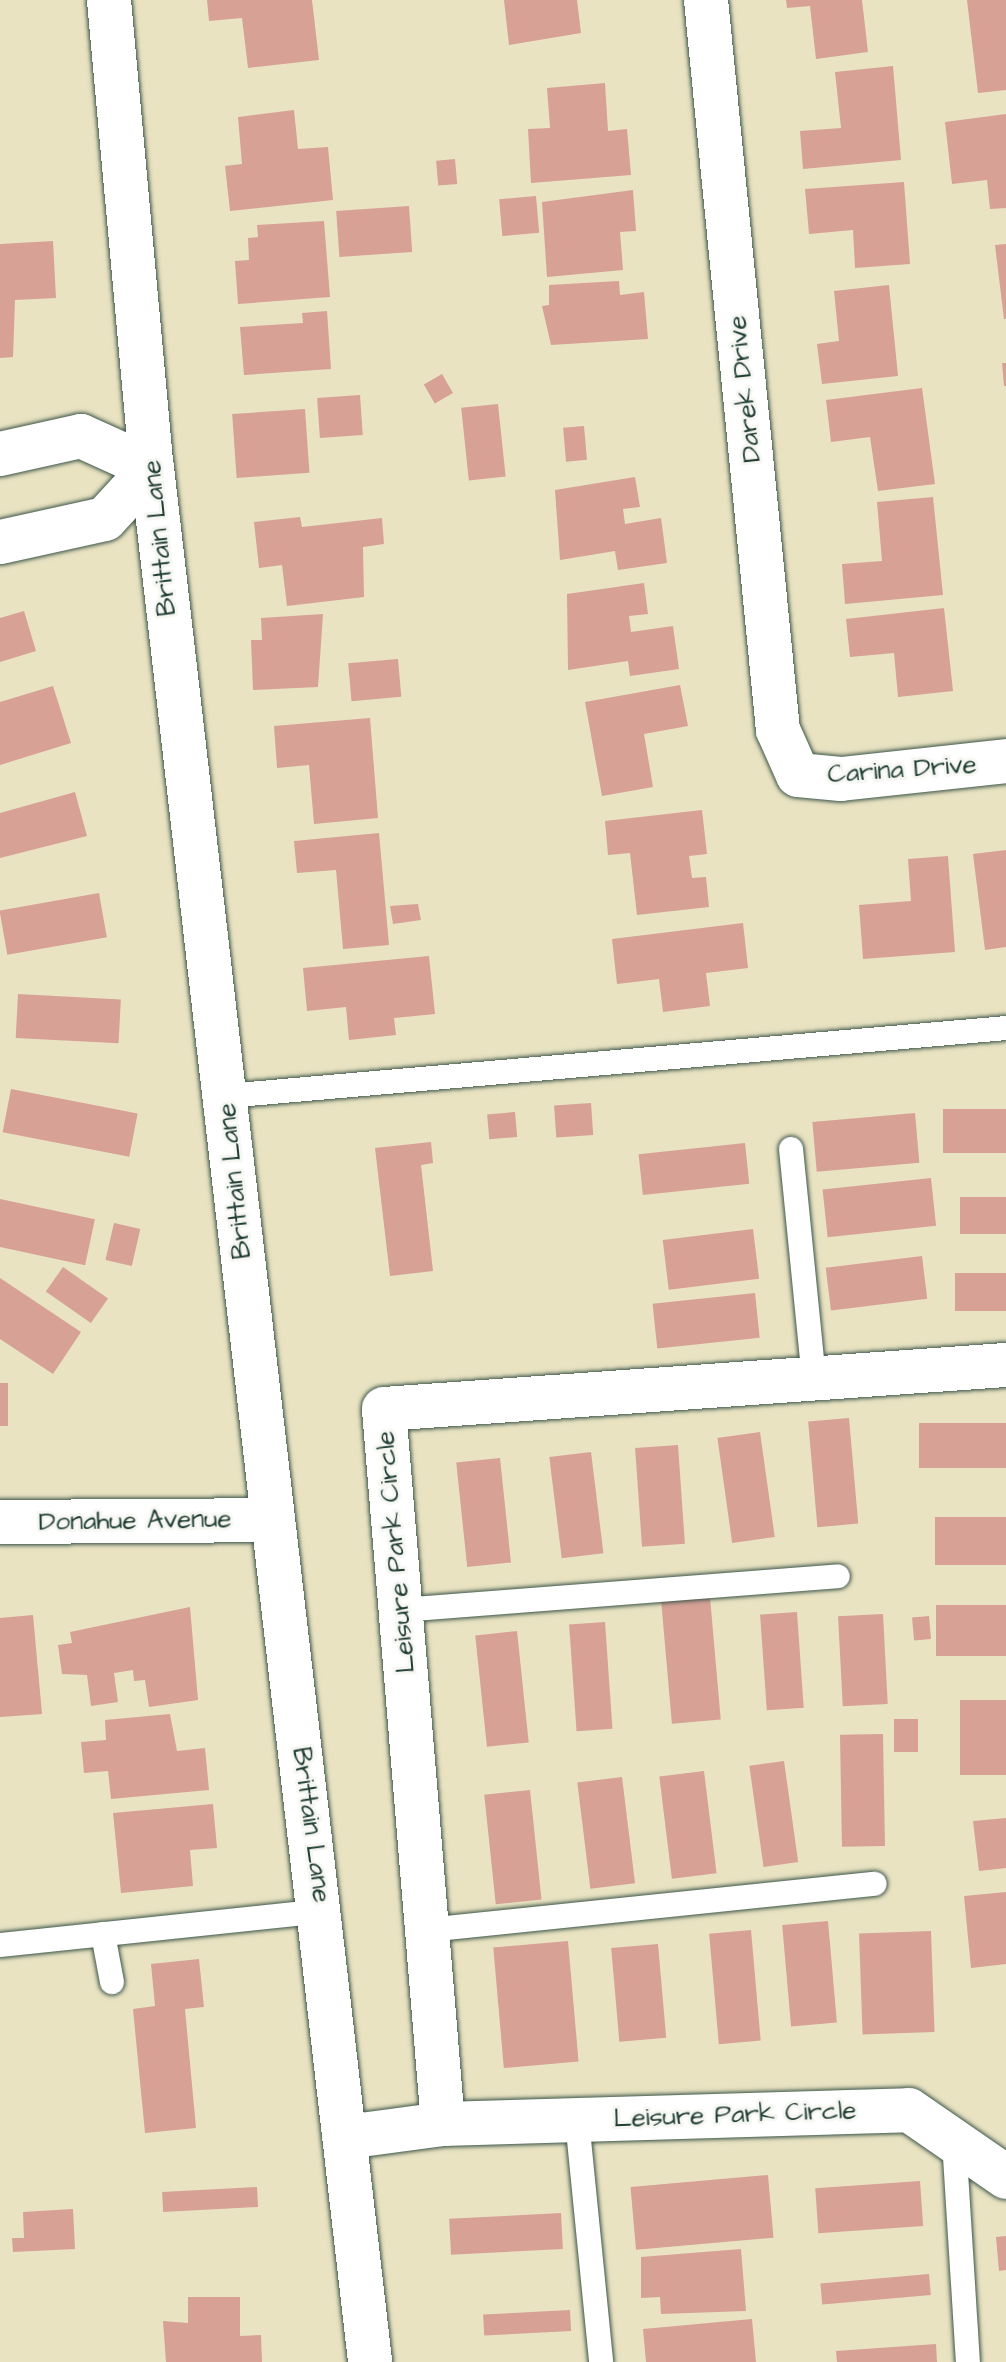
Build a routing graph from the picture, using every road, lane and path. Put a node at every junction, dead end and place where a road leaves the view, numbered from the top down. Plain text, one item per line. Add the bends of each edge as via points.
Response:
1 (109, 0) edge
2 (706, 0) edge
3 (0, 454) edge
4 (152, 468) junction
5 (0, 542) edge
6 (1006, 761) edge
7 (798, 775) joint
8 (1006, 1028) edge
9 (226, 1096) junction
10 (791, 1149) dead end
11 (1006, 1365) edge
12 (814, 1379) junction
13 (270, 1520) junction
14 (0, 1522) edge
15 (838, 1576) dead end
16 (400, 1610) junction
17 (875, 1884) dead end
18 (323, 1911) junction
19 (427, 1930) junction
20 (103, 1934) junction
21 (0, 1945) edge
22 (112, 1982) dead end
23 (577, 2120) junction
24 (443, 2124) junction
25 (346, 2137) junction
26 (954, 2141) junction
27 (1006, 2177) edge
28 (370, 2362) edge
29 (601, 2362) edge
30 (968, 2362) edge

1 - 4 street, Brittain Lane
2 - 7 street, Darek Drive via 778,730
3 - 4 street via 81,436
4 - 5 street via 105,519
4 - 9 street, Brittain Lane
6 - 7 street, Carina Drive via 841,779
8 - 9 lane
9 - 13 street, Brittain Lane
10 - 12 lane
11 - 12 street, Leisure Park Circle
12 - 16 street, Leisure Park Circle via 384,1409
13 - 14 street, Donahue Avenue
13 - 18 street, Brittain Lane
15 - 16 lane
16 - 19 street, Leisure Park Circle
17 - 19 lane
18 - 20 lane
18 - 25 street, Brittain Lane
19 - 24 street, Leisure Park Circle
20 - 21 lane
20 - 22 lane
23 - 24 street, Leisure Park Circle
23 - 26 street, Leisure Park Circle via 909,2110
23 - 29 lane
24 - 25 street, Leisure Park Circle
25 - 28 street, Brittain Lane
26 - 27 street, Leisure Park Circle
26 - 30 lane

